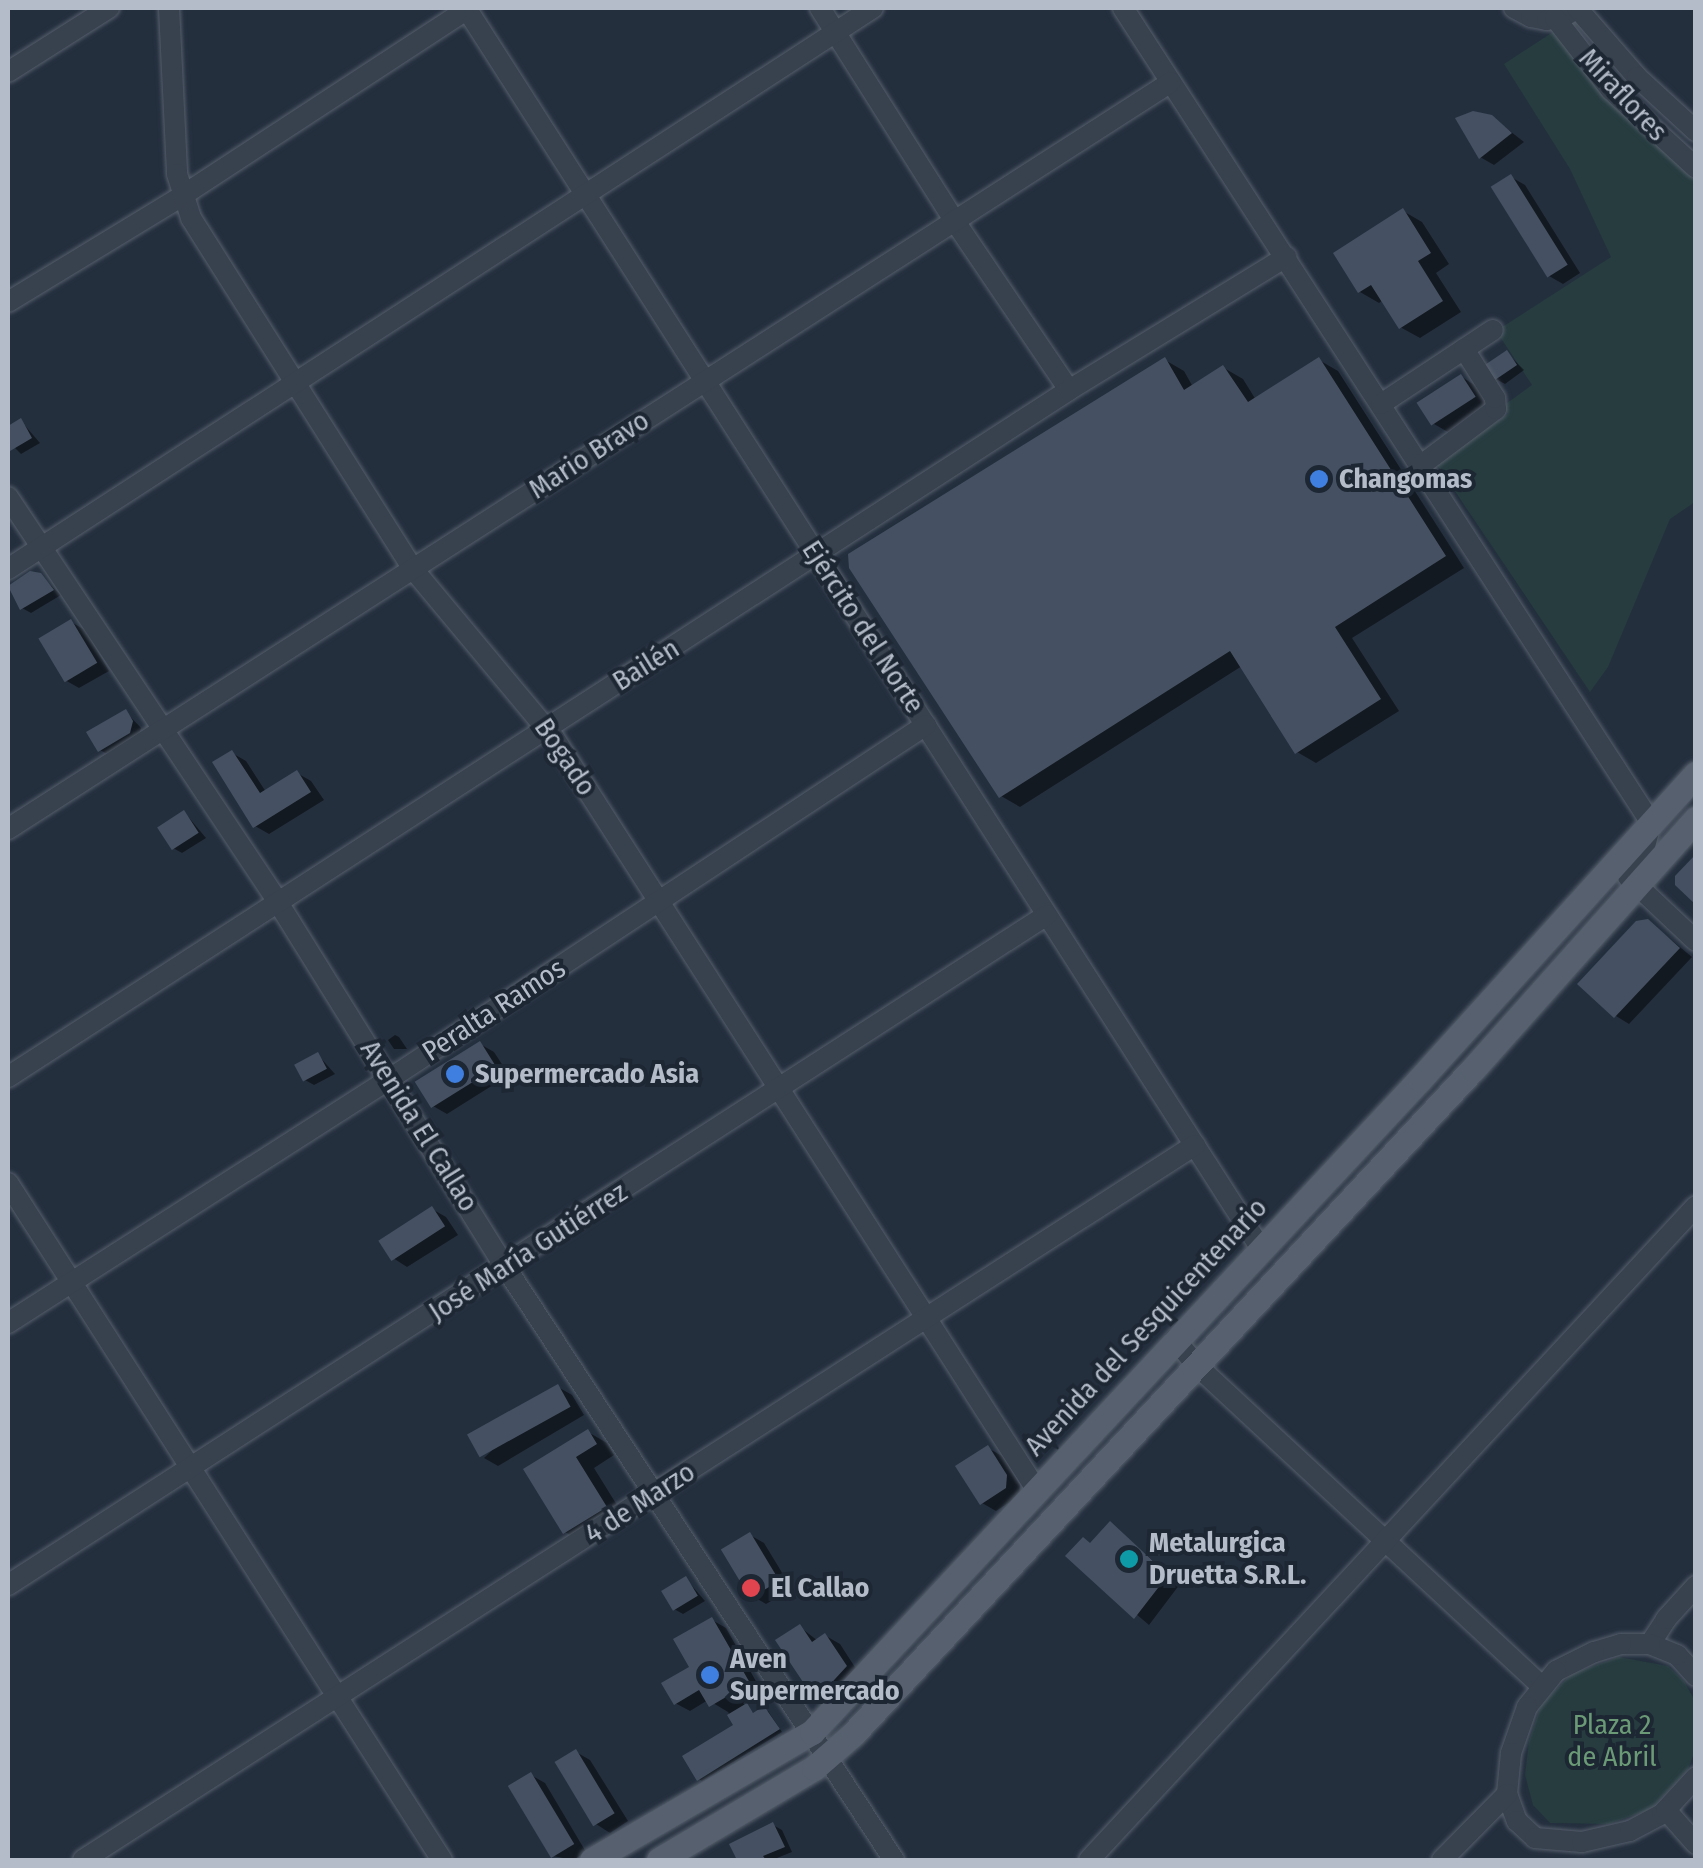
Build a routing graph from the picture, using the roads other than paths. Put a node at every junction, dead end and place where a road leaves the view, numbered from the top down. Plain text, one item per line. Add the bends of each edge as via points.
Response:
1 (108, 8) edge
2 (170, 8) edge
3 (467, 8) edge
4 (820, 8) edge
5 (873, 8) edge
6 (1122, 8) edge
7 (1514, 8) edge
8 (1578, 8) edge
9 (1555, 18) junction
10 (836, 31) junction
11 (8, 72) edge
12 (1172, 82) junction
13 (1696, 132) edge
14 (1696, 168) edge
15 (584, 192) junction
16 (182, 196) junction
17 (954, 220) junction
18 (1286, 257) junction
19 (8, 302) edge
20 (1493, 330) dead end
21 (1464, 349) junction
22 (704, 380) junction
23 (292, 381) junction
24 (1069, 390) junction
25 (1380, 404) junction
26 (1420, 466) junction
27 (8, 497) edge
28 (40, 548) junction
29 (817, 556) junction
30 (8, 568) edge
31 (413, 569) junction
32 (926, 725) junction
33 (547, 728) junction
34 (164, 730) junction
35 (1696, 774) edge
36 (1696, 819) edge
37 (1652, 822) junction
38 (8, 829) edge
39 (1616, 864) junction
40 (1635, 884) junction
41 (659, 901) junction
42 (278, 904) junction
43 (1047, 915) junction
44 (1696, 940) edge
45 (8, 1077) edge
46 (391, 1078) junction
47 (778, 1088) junction
48 (1195, 1145) junction
49 (8, 1183) edge
50 (1696, 1206) edge
51 (1260, 1247) junction
52 (506, 1268) junction
53 (70, 1283) junction
54 (926, 1318) junction
55 (8, 1323) edge
56 (1176, 1339) junction
57 (1195, 1364) junction
58 (191, 1468) junction
59 (1036, 1489) junction
60 (654, 1494) junction
61 (1387, 1540) junction
62 (8, 1586) edge
63 (1696, 1586) edge
64 (1650, 1644) junction
65 (1696, 1676) edge
66 (1542, 1685) junction
67 (340, 1696) junction
68 (812, 1732) junction
69 (829, 1756) junction
70 (1696, 1776) edge
71 (1507, 1794) junction
72 (1666, 1810) junction
73 (1536, 1838) junction
74 (1696, 1844) edge
75 (83, 1860) edge
76 (442, 1860) edge
77 (592, 1860) edge
78 (658, 1860) edge
79 (894, 1860) edge
80 (1089, 1860) edge
81 (1442, 1860) edge
82 (1532, 1860) edge

1 - 11 street
2 - 16 street, Bogado
3 - 15 street, Ejército del Norte
3 - 16 street
4 - 10 street
5 - 10 street
6 - 12 street
7 - 9 street via 1531,18
8 - 9 street, Miraflores
8 - 13 street, Miraflores via 1637,78
9 - 14 street, Miraflores via 1611,90
10 - 15 street
10 - 17 street
12 - 17 street, Mario Bravo
12 - 18 street
15 - 22 street, Ejército del Norte
15 - 23 street
16 - 19 street
16 - 23 street, Bogado
17 - 22 street, Mario Bravo
17 - 24 street
18 - 24 street, Bailén
18 - 25 street
20 - 21 street
21 - 25 street
21 - 26 street via 1496,409
22 - 29 street, Ejército del Norte
22 - 31 street, Mario Bravo
23 - 28 street
23 - 31 street, Bogado
24 - 29 street, Bailén
25 - 26 street
26 - 37 street
27 - 28 street, Avenida El Callao
28 - 30 street
28 - 34 street, Avenida El Callao
29 - 32 street, Ejército del Norte
29 - 33 street, Bailén
31 - 33 street, Bogado
31 - 34 street, Mario Bravo
32 - 41 street, Peralta Ramos
32 - 43 street, Ejército del Norte
33 - 41 street, Bogado
33 - 42 street, Bailén
34 - 38 street, Mario Bravo
34 - 42 street, Avenida El Callao
35 - 37 main road, Avenida del Sesquicentenario
36 - 40 main road
37 - 39 main road, Avenida del Sesquicentenario
37 - 40 street
39 - 40 street
39 - 51 main road, Avenida del Sesquicentenario
40 - 44 street
40 - 57 main road via 1473,1069
41 - 46 street, Peralta Ramos
41 - 47 street, Bogado
42 - 45 street, Bailén
42 - 46 street, Avenida El Callao
43 - 47 street, José María Gutiérrez
43 - 48 street, Ejército del Norte
46 - 52 street, Avenida El Callao
46 - 53 street, Peralta Ramos
47 - 52 street, José María Gutiérrez
47 - 54 street, Bogado
48 - 51 street, Ejército del Norte
48 - 54 street, 4 de Marzo
49 - 53 street
50 - 61 street
51 - 56 main road, Avenida del Sesquicentenario
52 - 58 street, José María Gutiérrez
52 - 60 street, Avenida El Callao
53 - 55 street, Peralta Ramos
53 - 58 street
54 - 59 street, Bogado
54 - 60 street, 4 de Marzo
56 - 57 street
56 - 59 main road, Avenida del Sesquicentenario
57 - 61 street
57 - 69 main road
58 - 62 street, José María Gutiérrez
58 - 67 street
59 - 68 main road, Avenida del Sesquicentenario
60 - 67 street, 4 de Marzo
60 - 68 street, Avenida El Callao
61 - 66 street
61 - 80 street
63 - 64 street
64 - 65 street via 1677,1655
64 - 66 street via 1594,1652
66 - 71 street via 1511,1754
67 - 75 street, 4 de Marzo
67 - 76 street
68 - 69 street, Avenida El Callao
68 - 77 main road, Avenida del Sesquicentenario
69 - 78 main road
69 - 79 street, Avenida El Callao
70 - 72 street
71 - 73 street via 1517,1820
71 - 81 street
72 - 73 street via 1609,1838
72 - 74 street
73 - 82 street

